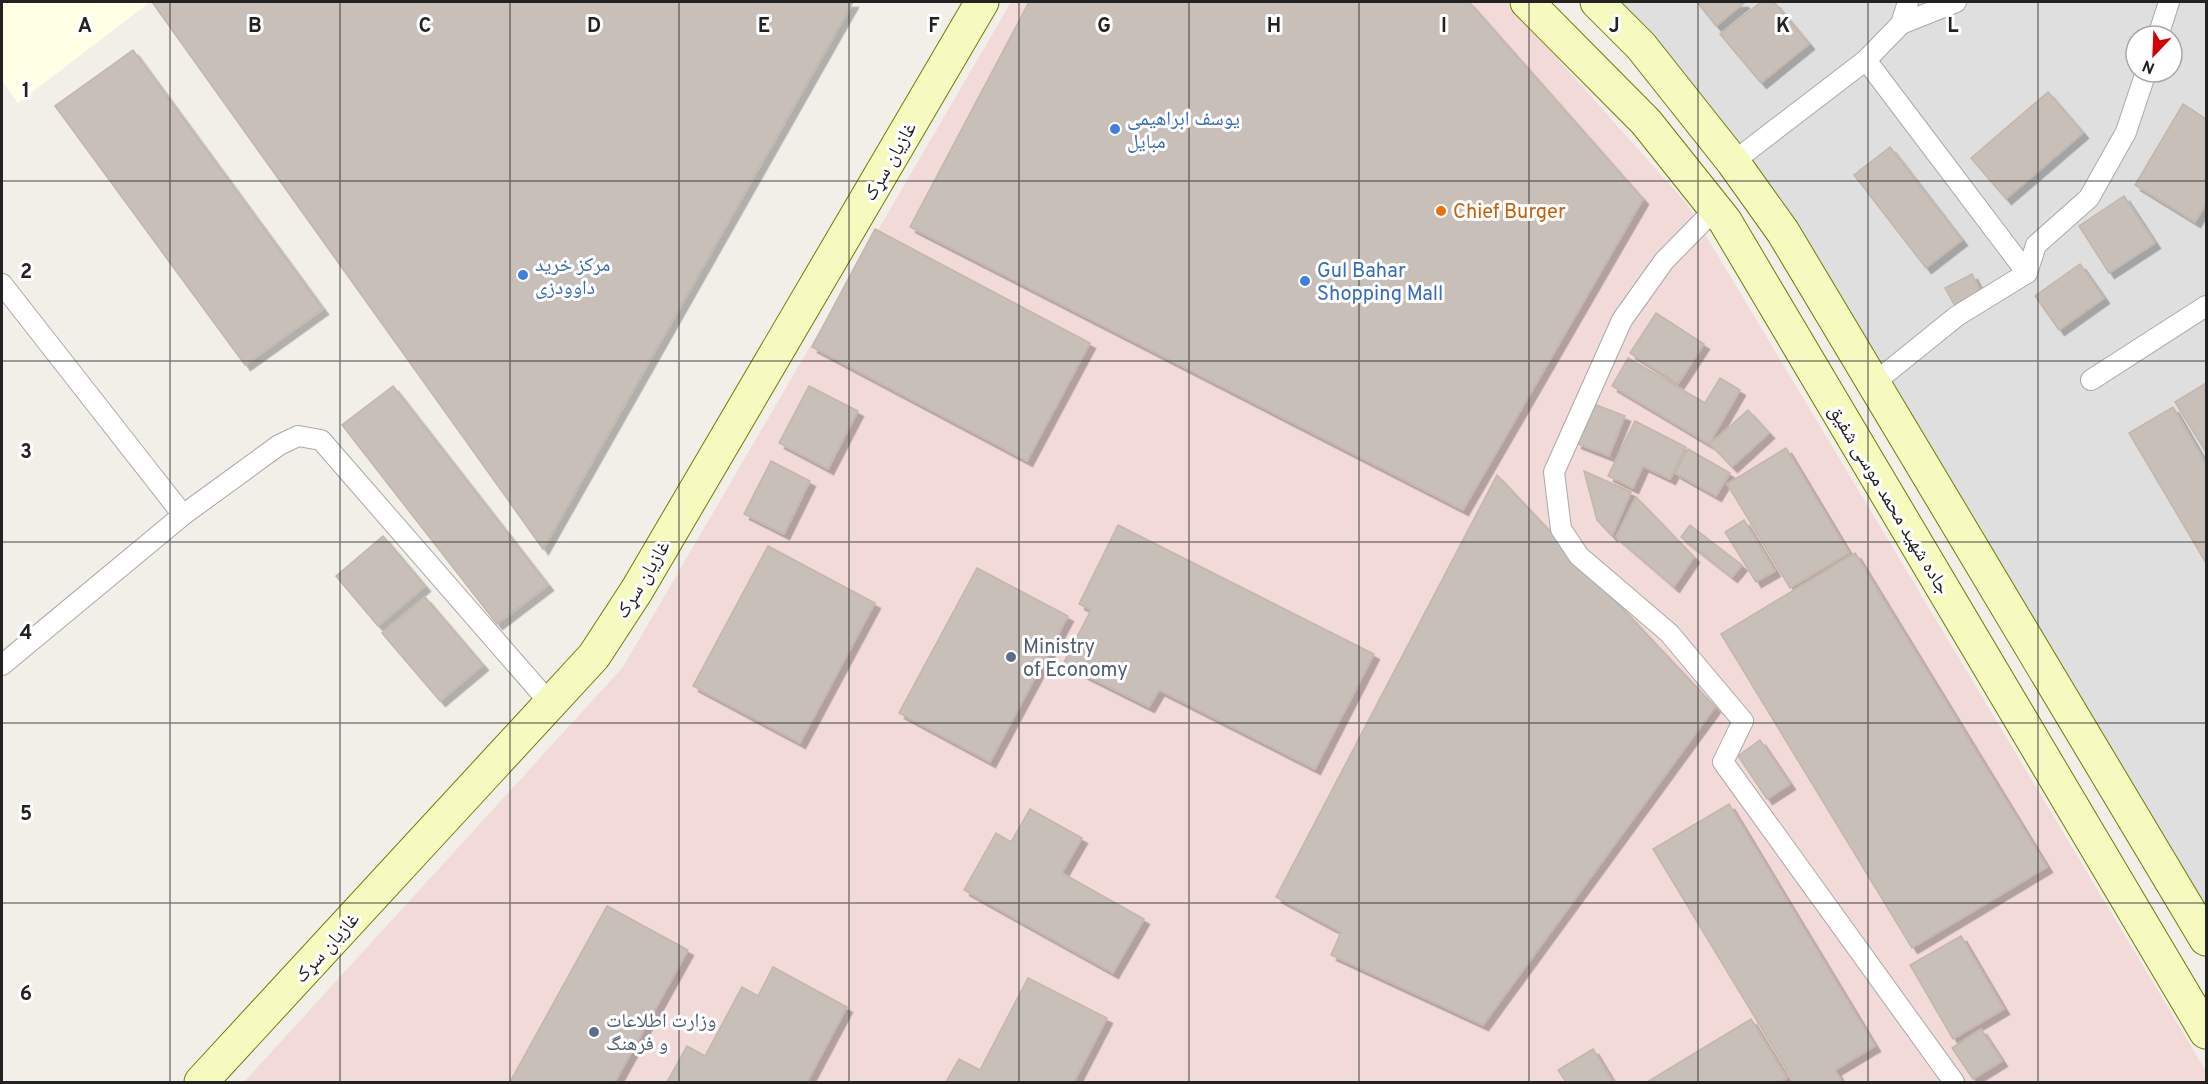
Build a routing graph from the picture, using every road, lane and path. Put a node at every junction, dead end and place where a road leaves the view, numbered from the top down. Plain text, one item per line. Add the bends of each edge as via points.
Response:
1 (982, 2) edge
2 (1527, 2) edge
3 (1597, 2) edge
4 (1908, 2) edge
5 (1956, 2) edge
6 (2169, 2) edge
7 (1901, 24) junction
8 (2162, 24) edge
9 (1866, 60) junction
10 (2142, 84) edge
11 (1733, 162) junction
12 (1715, 209) junction
13 (2027, 273) junction
14 (2, 284) edge
15 (2206, 306) edge
16 (2091, 380) dead end
17 (1874, 383) junction
18 (183, 515) junction
19 (2, 665) edge
20 (549, 702) junction
21 (2206, 939) edge
22 (2206, 1032) edge
23 (201, 1083) edge
24 (1954, 1083) edge

1 - 20 main road, غازیان سړک via 637,590 594,656
2 - 12 main road, جاده شهید محمد موسی شفیق via 1646,122
3 - 11 main road via 1641,46
4 - 7 lane
5 - 7 lane
6 - 8 lane
7 - 9 lane
9 - 11 lane
9 - 13 lane
10 - 13 lane via 2126,132 2089,198 2036,245
11 - 17 main road via 1783,232
12 - 22 main road, جاده شهید محمد موسی شفیق
12 - 24 lane via 1664,261 1622,320 1554,472 1561,529 1579,556 1670,633 1743,721 1723,762
13 - 17 lane via 1956,316
14 - 18 lane
15 - 16 lane
17 - 21 main road
18 - 19 lane
18 - 20 lane via 279,445 298,436 321,440
20 - 23 main road, غازیان سړک

